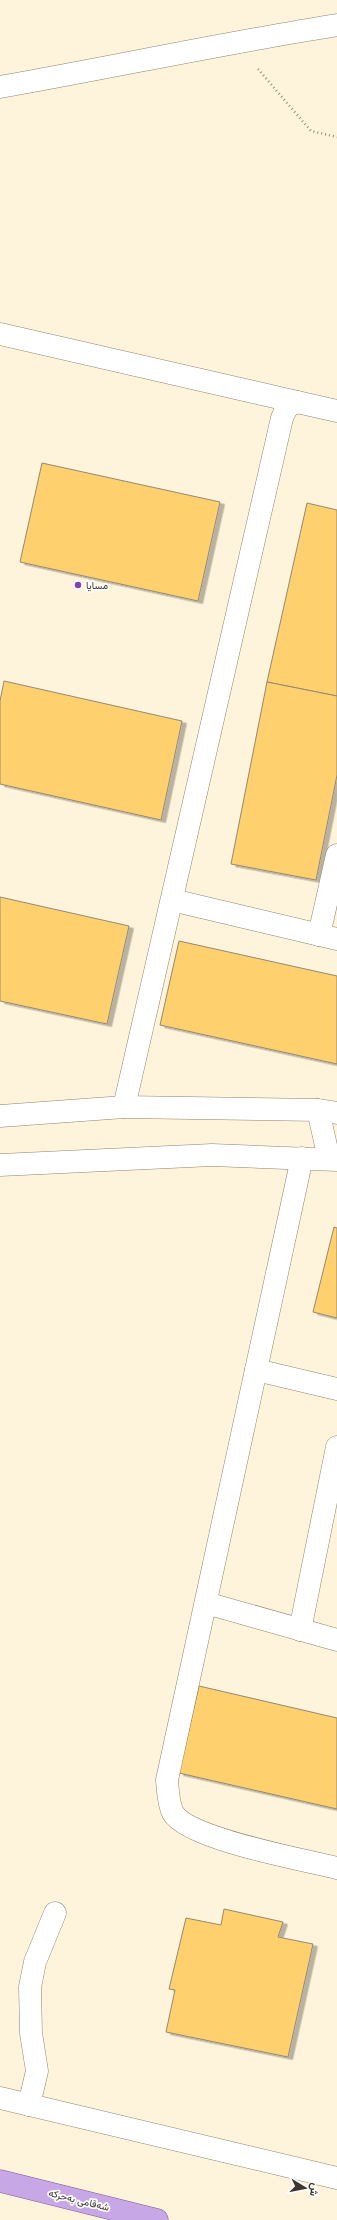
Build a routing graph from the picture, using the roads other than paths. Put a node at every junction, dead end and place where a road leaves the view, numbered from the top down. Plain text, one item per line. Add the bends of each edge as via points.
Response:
1 (337, 25) edge
2 (0, 87) edge
3 (0, 334) edge
4 (297, 402) junction
5 (337, 411) edge
6 (337, 855) edge
7 (172, 900) junction
8 (328, 937) edge
9 (124, 1107) junction
10 (327, 1112) edge
11 (0, 1116) edge
12 (302, 1158) junction
13 (333, 1160) edge
14 (0, 1166) edge
15 (256, 1370) junction
16 (337, 1389) edge
17 (337, 1447) edge
18 (206, 1603) junction
19 (300, 1630) junction
20 (337, 1640) edge
21 (337, 1868) edge
22 (54, 1913) dead end
23 (0, 2098) edge
24 (29, 2105) junction
25 (337, 2178) edge
26 (0, 2181) edge
27 (157, 2220) edge

1 - 2 street via 234,41 138,62
3 - 4 street
4 - 5 street
4 - 7 street via 287,408 282,418
6 - 8 street
7 - 8 street
7 - 9 street
9 - 10 street
9 - 11 street
10 - 13 street
12 - 13 street
12 - 14 street via 212,1155
12 - 15 street
15 - 16 street
15 - 18 street
17 - 19 street
18 - 19 street
18 - 21 street via 167,1780 168,1798 174,1814 186,1824 211,1837
19 - 20 street
22 - 24 street via 35,1962 30,1987 31,2033 37,2071
23 - 24 street
24 - 25 street
26 - 27 main road, شەقامی بەحرکە

